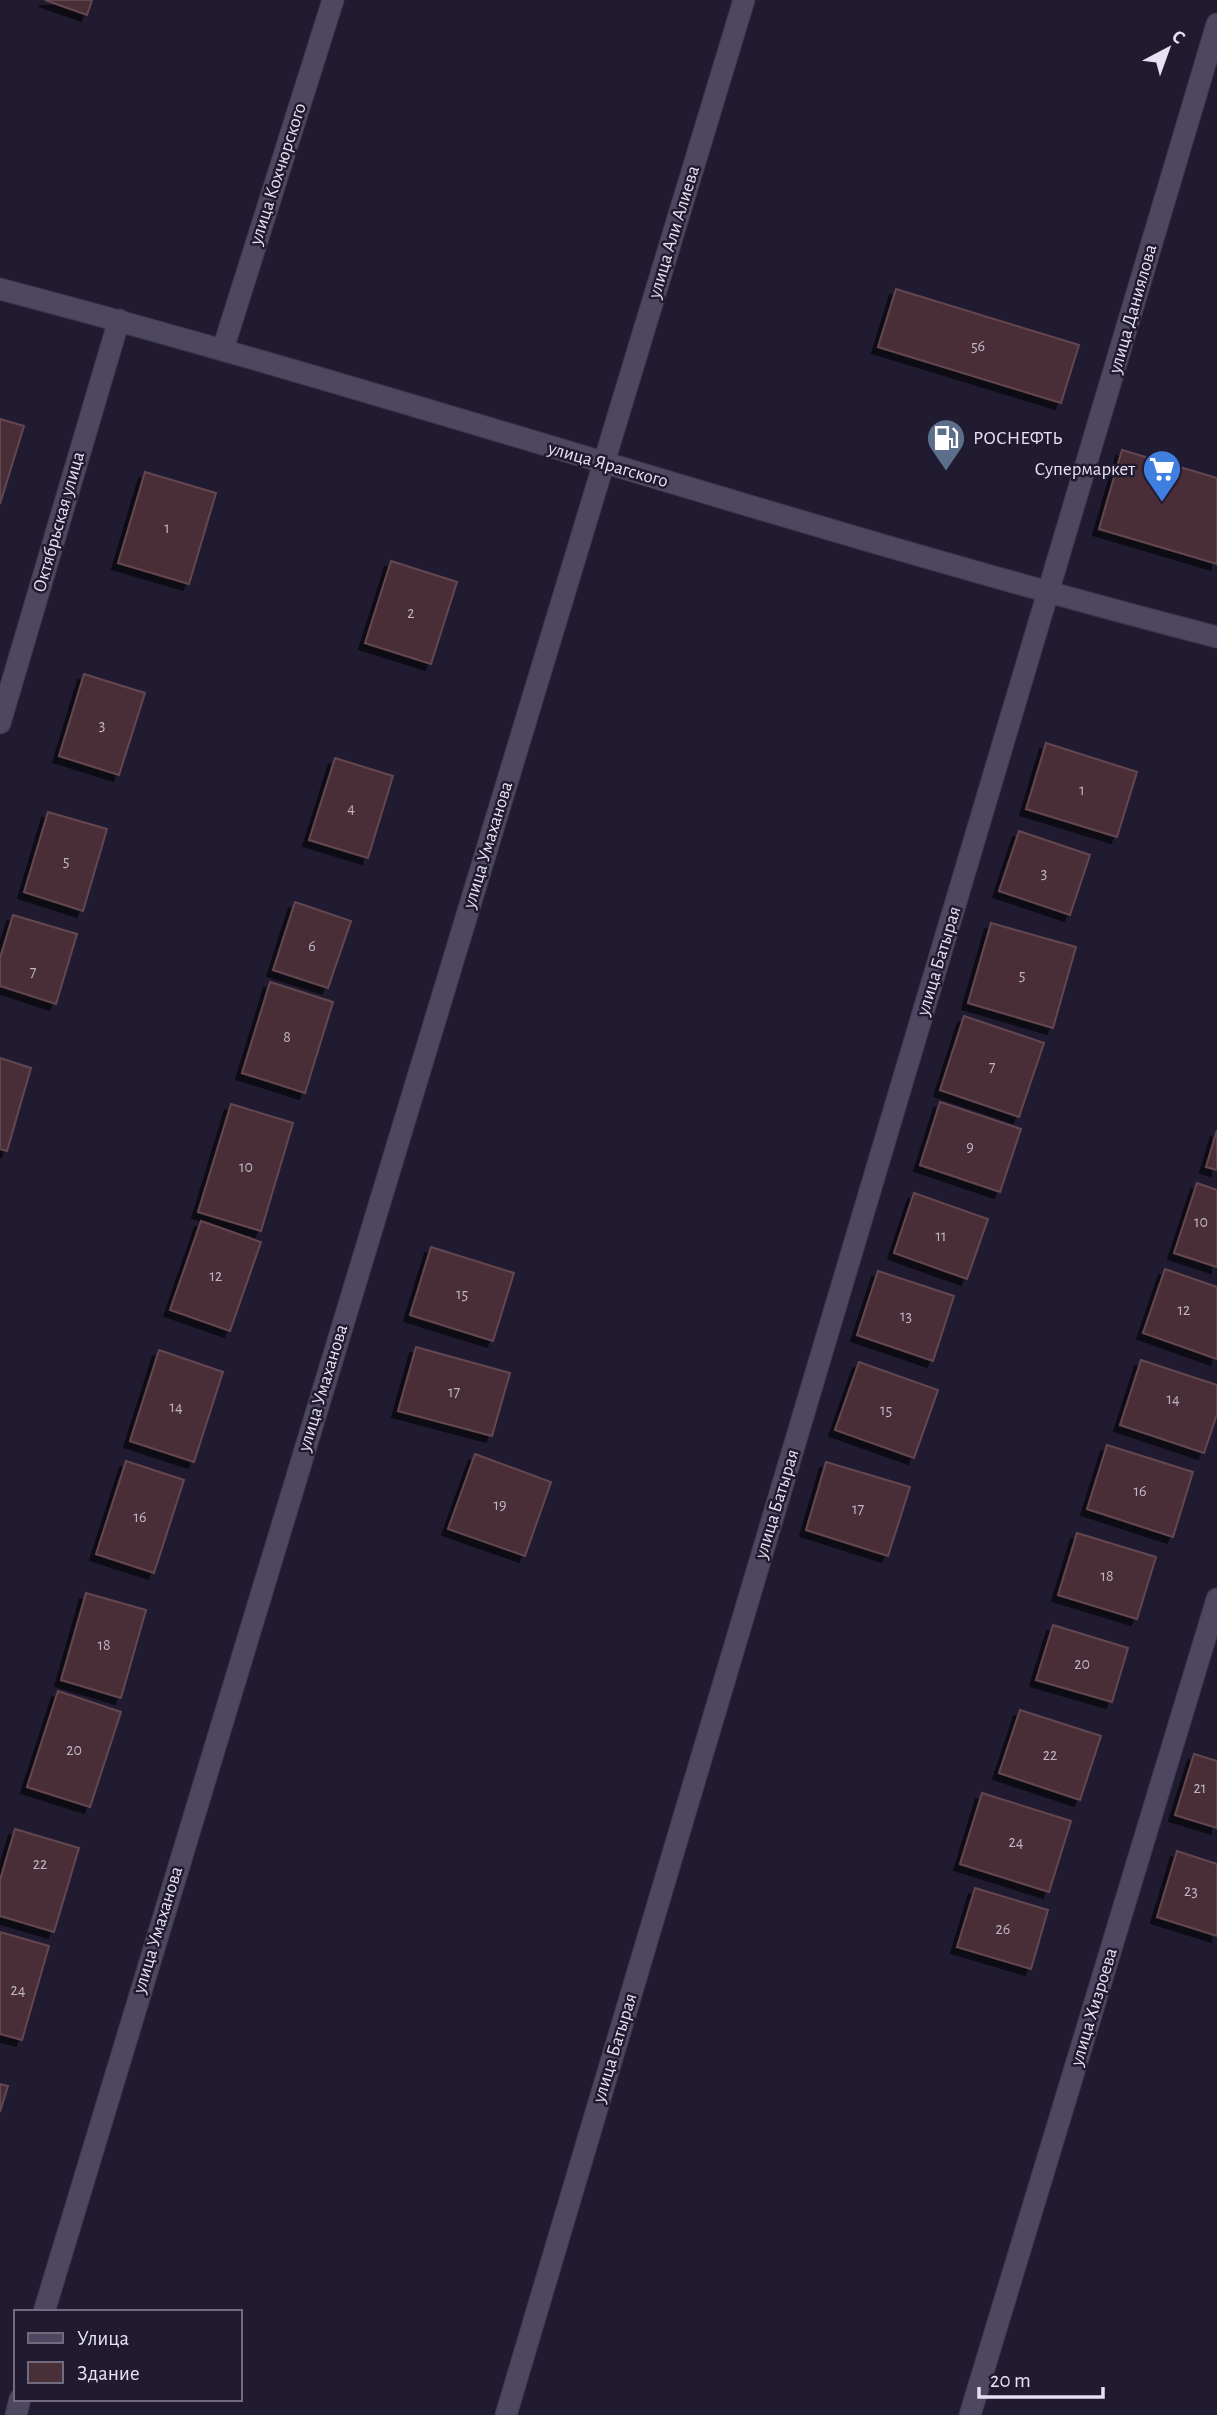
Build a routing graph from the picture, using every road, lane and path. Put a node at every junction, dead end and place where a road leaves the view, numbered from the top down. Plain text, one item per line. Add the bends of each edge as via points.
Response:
1 (333, 0) edge
2 (744, 0) edge
3 (1217, 24) edge
4 (0, 289) edge
5 (119, 320) junction
6 (223, 349) junction
7 (603, 464) junction
8 (1048, 593) junction
9 (1217, 636) edge
10 (0, 723) edge
11 (1217, 1600) edge
12 (45, 2310) edge
13 (506, 2415) edge
14 (970, 2415) edge

1 - 6 street, улица Кохчюрского
2 - 7 street, улица Али Алиева
3 - 8 street, улица Даниялова
4 - 5 street, улица Ярагского
5 - 6 street, улица Ярагского
5 - 10 street, Октябрьская улица
6 - 7 street, улица Ярагского
7 - 8 street, улица Ярагского
7 - 12 street, улица Умаханова
8 - 9 street, улица Ярагского
8 - 13 street, улица Батырая
11 - 14 street, улица Хизроева

